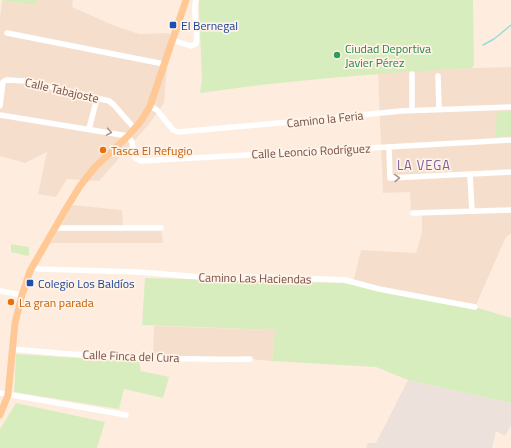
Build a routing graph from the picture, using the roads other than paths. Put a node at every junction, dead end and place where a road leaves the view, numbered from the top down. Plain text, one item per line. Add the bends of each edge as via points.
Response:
1 (186, 0) edge
2 (196, 0) edge
3 (7, 33) dead end
4 (172, 40) junction
5 (164, 64) junction
6 (412, 74) dead end
7 (438, 76) dead end
8 (97, 98) junction
9 (0, 106) edge
10 (150, 106) junction
11 (511, 107) edge
12 (439, 109) junction
13 (412, 110) junction
14 (0, 115) edge
15 (134, 128) junction
16 (89, 129) junction
17 (128, 136) junction
18 (511, 140) edge
19 (389, 147) junction
20 (511, 172) edge
21 (470, 175) junction
22 (511, 210) edge
23 (472, 211) junction
24 (413, 213) dead end
25 (55, 228) junction
26 (161, 228) dead end
27 (32, 267) junction
28 (0, 291) edge
29 (22, 295) junction
30 (475, 307) dead end
31 (12, 349) junction
32 (250, 359) dead end
33 (0, 393) edge
34 (8, 395) junction
35 (0, 415) edge
36 (126, 415) dead end

1 - 4 main road
2 - 4 street via 196,44 192,46
3 - 5 street
4 - 5 main road
5 - 10 main road
6 - 13 street
7 - 12 street
8 - 9 street, Calle Tabajoste via 27,81 6,80 3,82
8 - 15 street, Calle Tabajoste via 114,105
8 - 16 street
10 - 13 street, Camino la Feria via 178,132
10 - 15 main road
11 - 12 street, Camino la Feria
12 - 13 street, Camino la Feria
14 - 16 street
15 - 17 main road
16 -> 17 street
17 - 19 street, Calle Leoncio Rodríguez via 135,158 141,160
17 - 25 main road via 95,167
18 - 19 street, Calle Leoncio Rodríguez
19 -> 21 street via 390,178
20 - 21 street
21 - 23 street
22 - 23 street
23 - 24 street
25 - 26 street
25 - 27 main road
27 - 29 main road
27 - 30 street, Camino Las Haciendas via 226,279 260,277 345,280
28 - 29 street
29 - 31 main road
31 - 32 street, Calle Finca del Cura via 106,356
31 - 34 main road
33 - 34 street
34 - 35 main road
34 - 36 street

